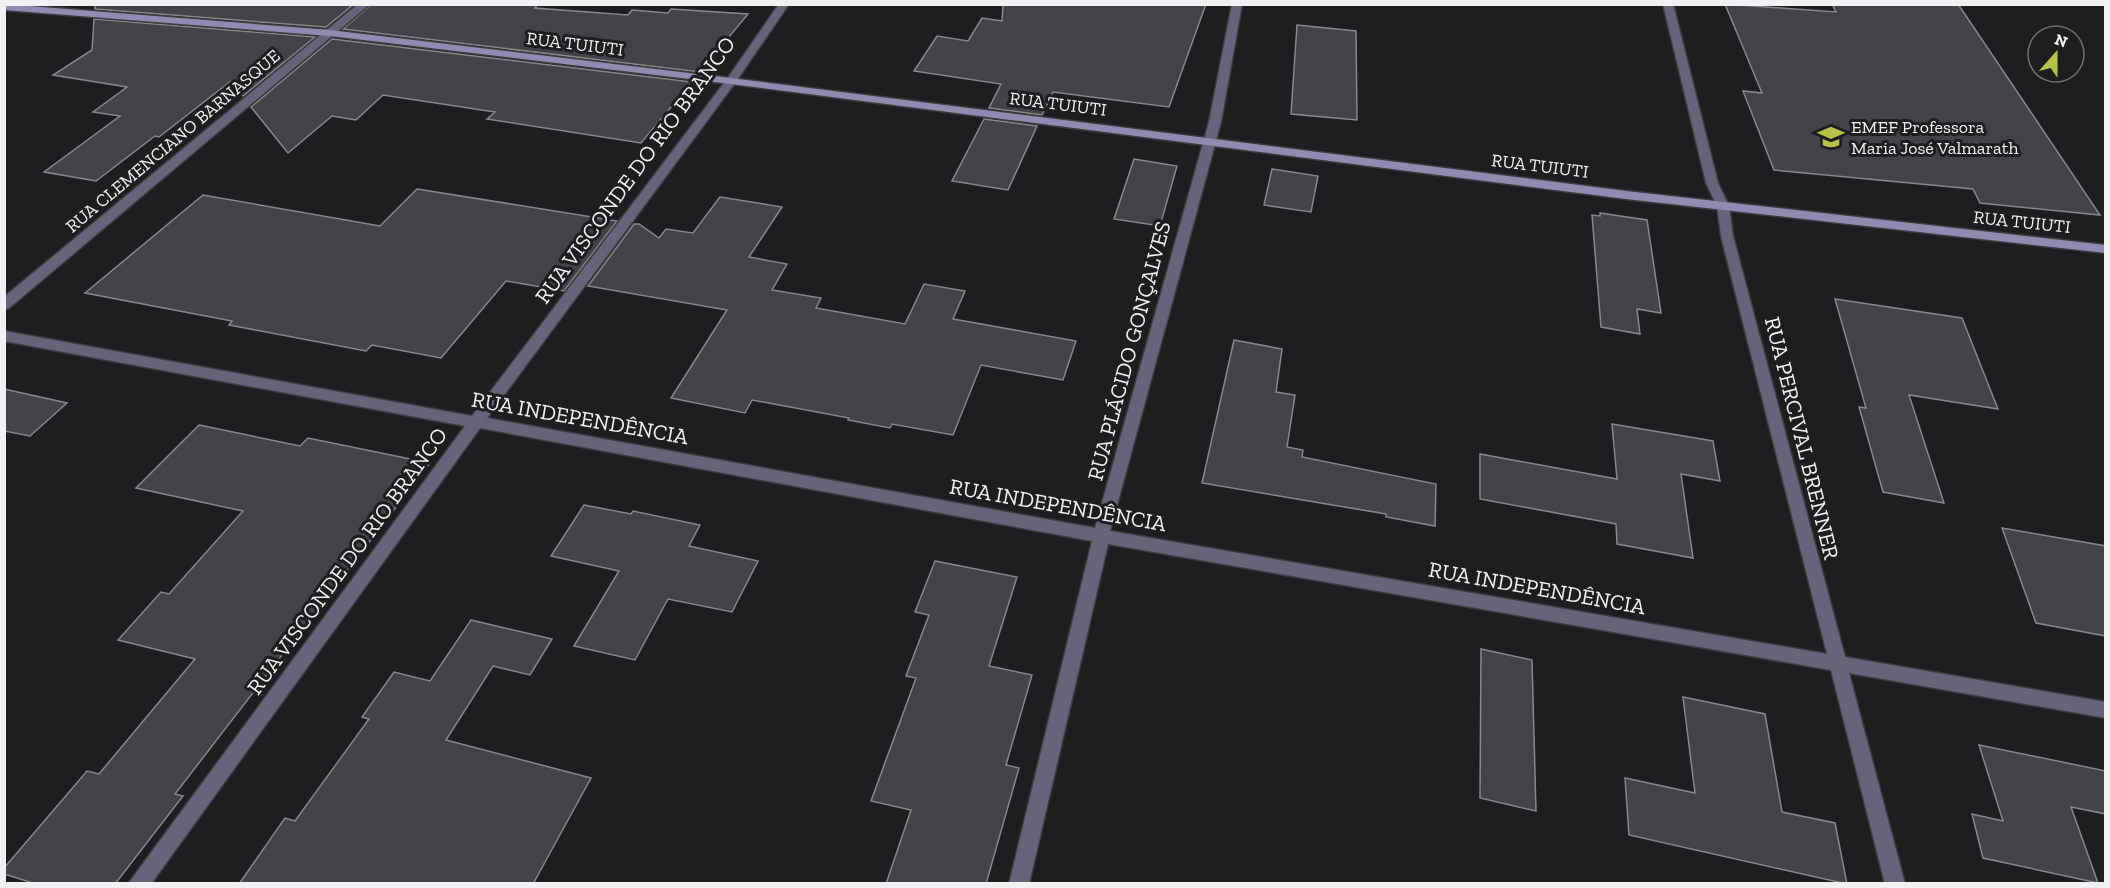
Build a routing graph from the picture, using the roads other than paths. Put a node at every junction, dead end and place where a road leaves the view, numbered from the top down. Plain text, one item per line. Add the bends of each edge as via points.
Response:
1 (365, 4) edge
2 (784, 4) edge
3 (1237, 4) edge
4 (1668, 4) edge
5 (4, 7) edge
6 (330, 33) junction
7 (732, 81) junction
8 (1210, 141) junction
9 (1723, 206) junction
10 (2106, 249) edge
11 (4, 305) edge
12 (4, 336) edge
13 (476, 422) junction
14 (1101, 536) junction
15 (1837, 663) junction
16 (2106, 710) edge
17 (138, 884) edge
18 (1019, 884) edge
19 (1895, 884) edge

1 - 6 street, RUA CLEMENCIANO BARNASQUE
2 - 7 street, RUA VISCONDE DO RIO BRANCO
3 - 8 street, RUA PLÁCIDO GONÇALVES
4 - 9 street, RUA PERCIVAL BRENNER via 1712,183
5 - 6 main road, RUA TUIUTI
6 - 7 main road, RUA TUIUTI
6 - 11 street, RUA CLEMENCIANO BARNASQUE
7 - 8 main road, RUA TUIUTI
7 - 13 street, RUA VISCONDE DO RIO BRANCO
8 - 9 main road, RUA TUIUTI
8 - 14 street, RUA PLÁCIDO GONÇALVES
9 - 10 main road, RUA TUIUTI
9 - 15 street, RUA PERCIVAL BRENNER via 1727,236
12 - 13 street, RUA INDEPENDÊNCIA
13 - 14 street, RUA INDEPENDÊNCIA
13 - 17 street, RUA VISCONDE DO RIO BRANCO
14 - 15 street, RUA INDEPENDÊNCIA
14 - 18 street, RUA PLÁCIDO GONÇALVES
15 - 16 street, RUA INDEPENDÊNCIA
15 - 19 street, RUA PERCIVAL BRENNER

